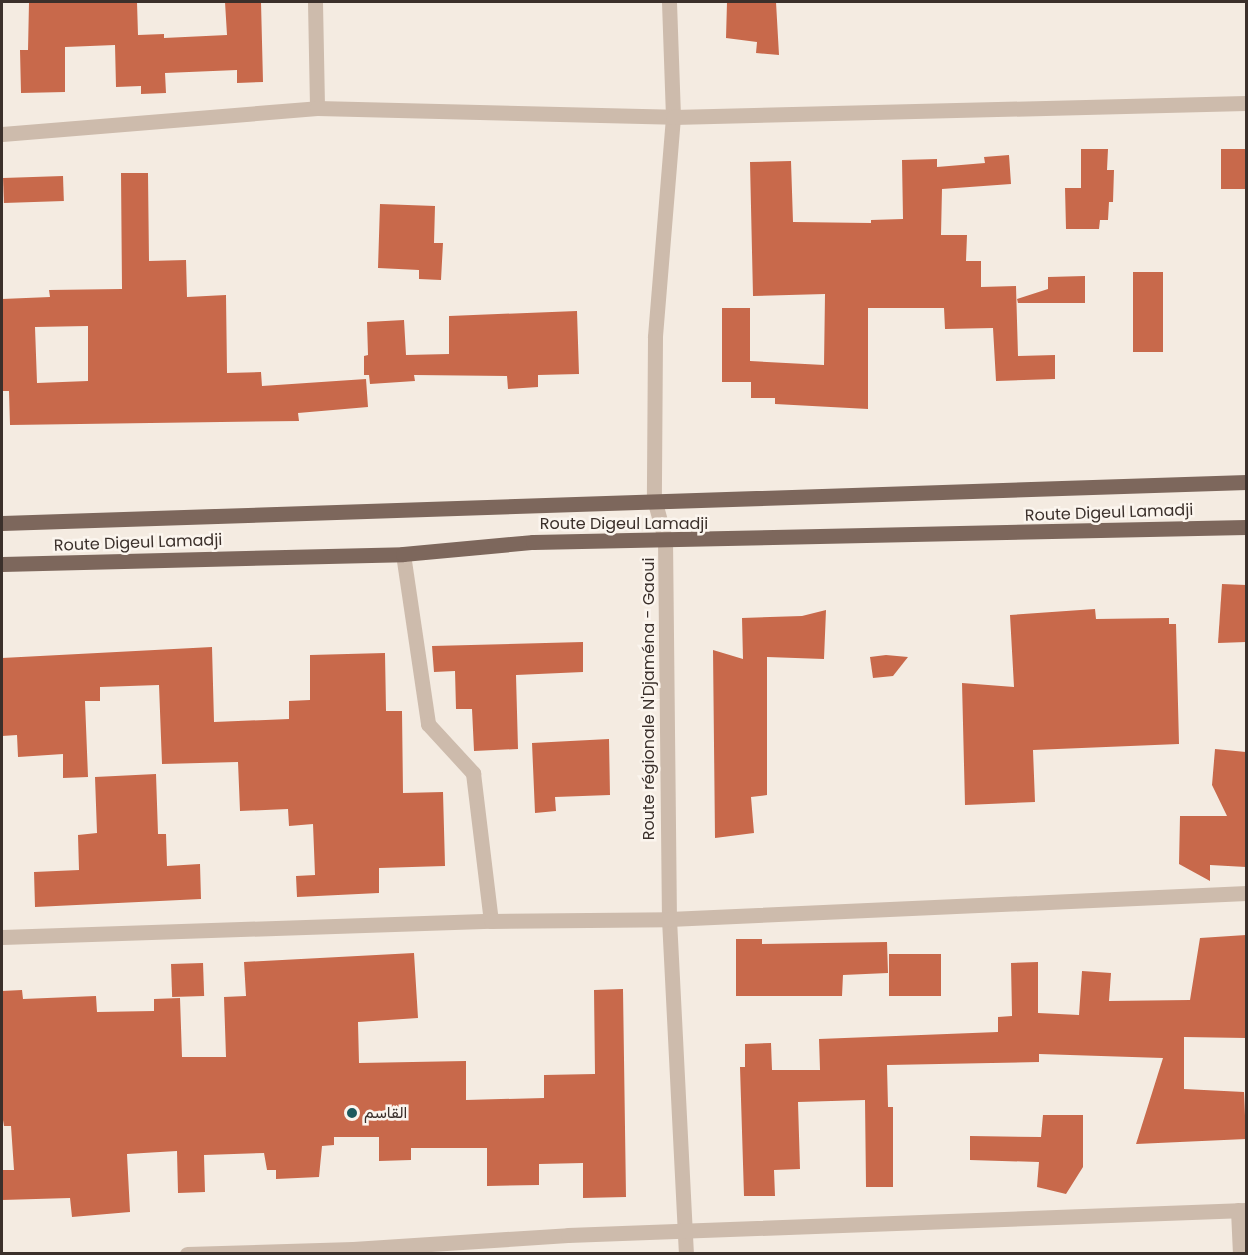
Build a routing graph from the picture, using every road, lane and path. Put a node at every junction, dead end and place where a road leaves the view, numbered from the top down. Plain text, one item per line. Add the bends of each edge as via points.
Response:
1 (315, 2) edge
2 (669, 2) edge
3 (1246, 103) edge
4 (316, 108) junction
5 (673, 117) junction
6 (2, 134) edge
7 (1246, 482) edge
8 (654, 499) junction
9 (2, 523) edge
10 (1246, 527) edge
11 (665, 539) junction
12 (403, 554) junction
13 (2, 564) edge
14 (1246, 893) edge
15 (669, 919) junction
16 (490, 921) junction
17 (2, 937) edge
18 (1242, 1210) edge
19 (685, 1232) junction
20 (353, 1251) edge
21 (187, 1254) edge
22 (686, 1254) edge
23 (1240, 1254) edge

1 - 4 street
2 - 5 street, Route régionale N'Djaména - Gaoui
3 - 5 street
4 - 5 street
4 - 6 street
5 - 8 street, Route régionale N'Djaména - Gaoui via 655,337
7 - 8 main road, Route Digeul Lamadji
8 - 9 main road, Route Digeul Lamadji
8 - 11 street, Route régionale N'Djaména - Gaoui
10 - 11 main road, Route Digeul Lamadji via 719,541
11 - 12 main road, Route Digeul Lamadji via 533,542
11 - 15 street, Route régionale N'Djaména - Gaoui
12 - 13 main road, Route Digeul Lamadji
12 - 16 street via 428,724 473,773
14 - 15 street
15 - 16 street
15 - 19 street, Route régionale N'Djaména - Gaoui
16 - 17 street
18 - 19 street
18 - 23 street
19 - 20 street via 568,1235
19 - 22 street, Route régionale N'Djaména - Gaoui
20 - 21 street

